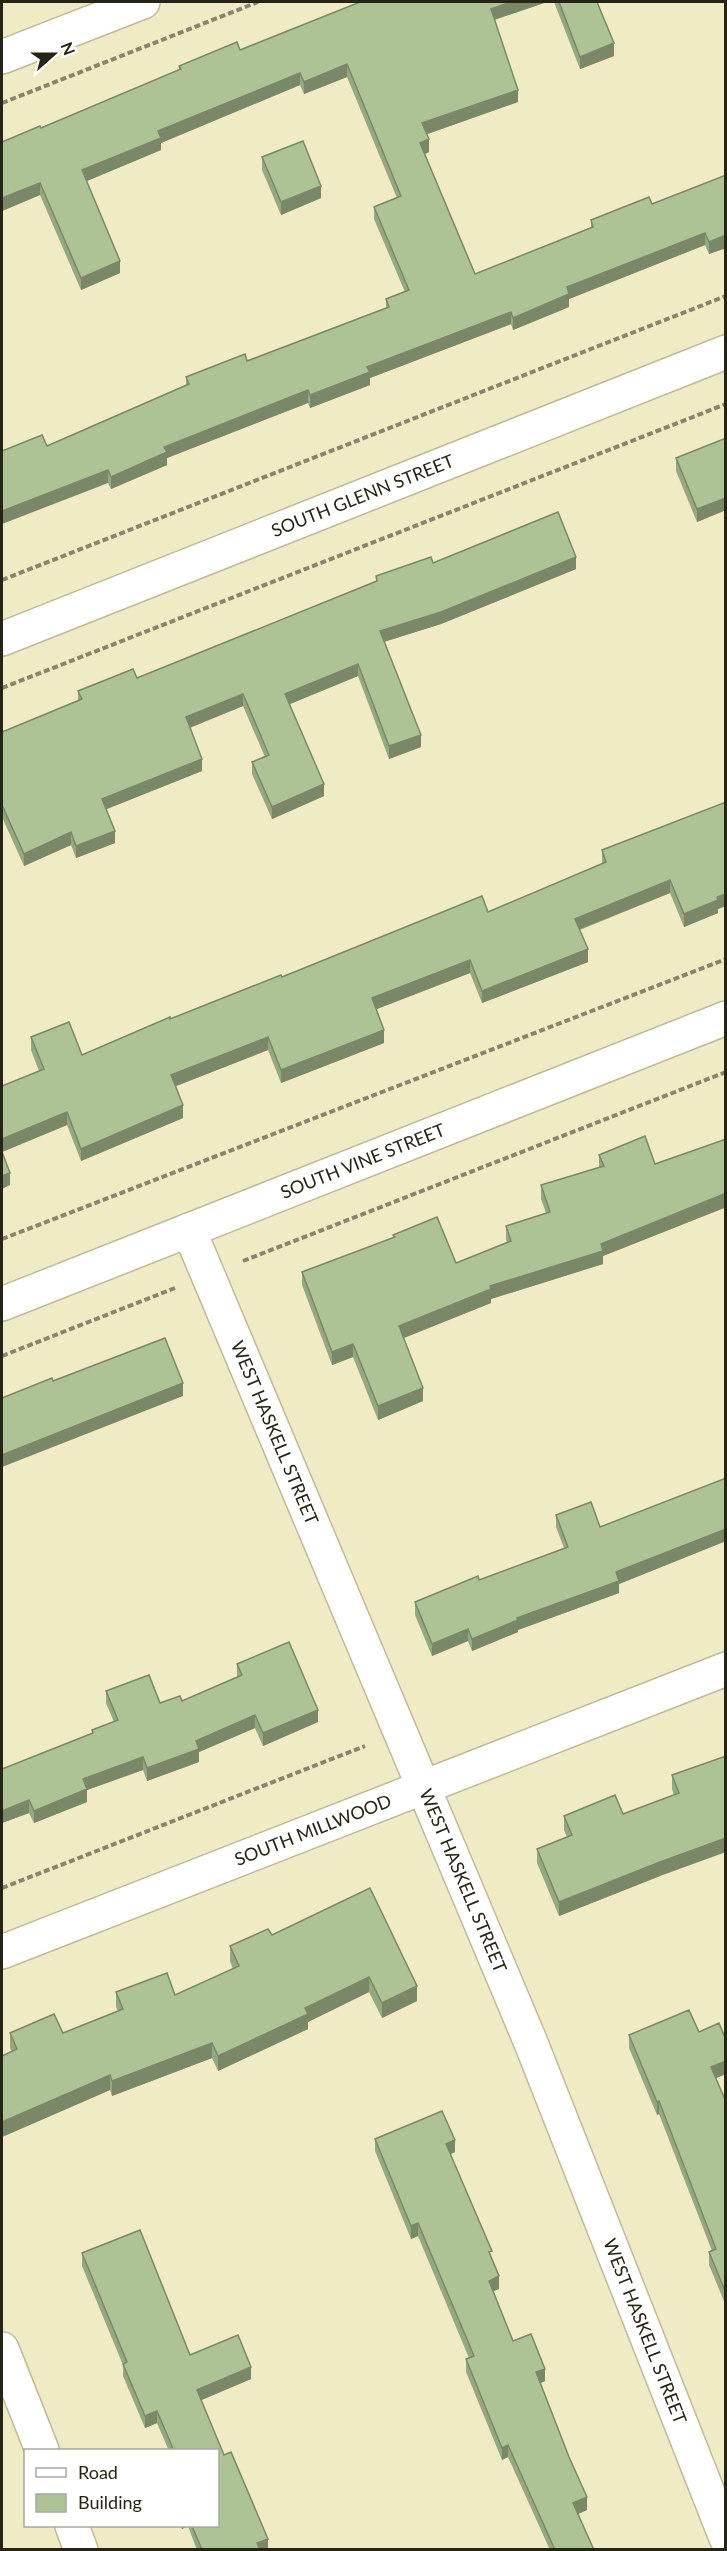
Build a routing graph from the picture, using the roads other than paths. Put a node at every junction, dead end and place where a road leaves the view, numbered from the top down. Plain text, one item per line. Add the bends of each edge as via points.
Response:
1 (143, 2) edge
2 (2, 57) edge
3 (726, 352) edge
4 (2, 639) edge
5 (726, 1018) edge
6 (189, 1230) junction
7 (2, 1304) edge
8 (726, 1669) edge
9 (422, 1786) junction
10 (2, 1952) edge
11 (2, 2349) edge
12 (41, 2449) edge
13 (72, 2527) edge
14 (726, 2538) edge
15 (81, 2550) edge

1 - 2 street
3 - 4 street, SOUTH GLENN STREET
5 - 6 street, SOUTH VINE STREET
6 - 7 street, SOUTH VINE STREET
6 - 9 street, WEST HASKELL STREET
8 - 9 street, SOUTH MILLWOOD
9 - 10 street, SOUTH MILLWOOD
9 - 14 street, WEST HASKELL STREET via 531,2043
11 - 12 street
13 - 15 street

